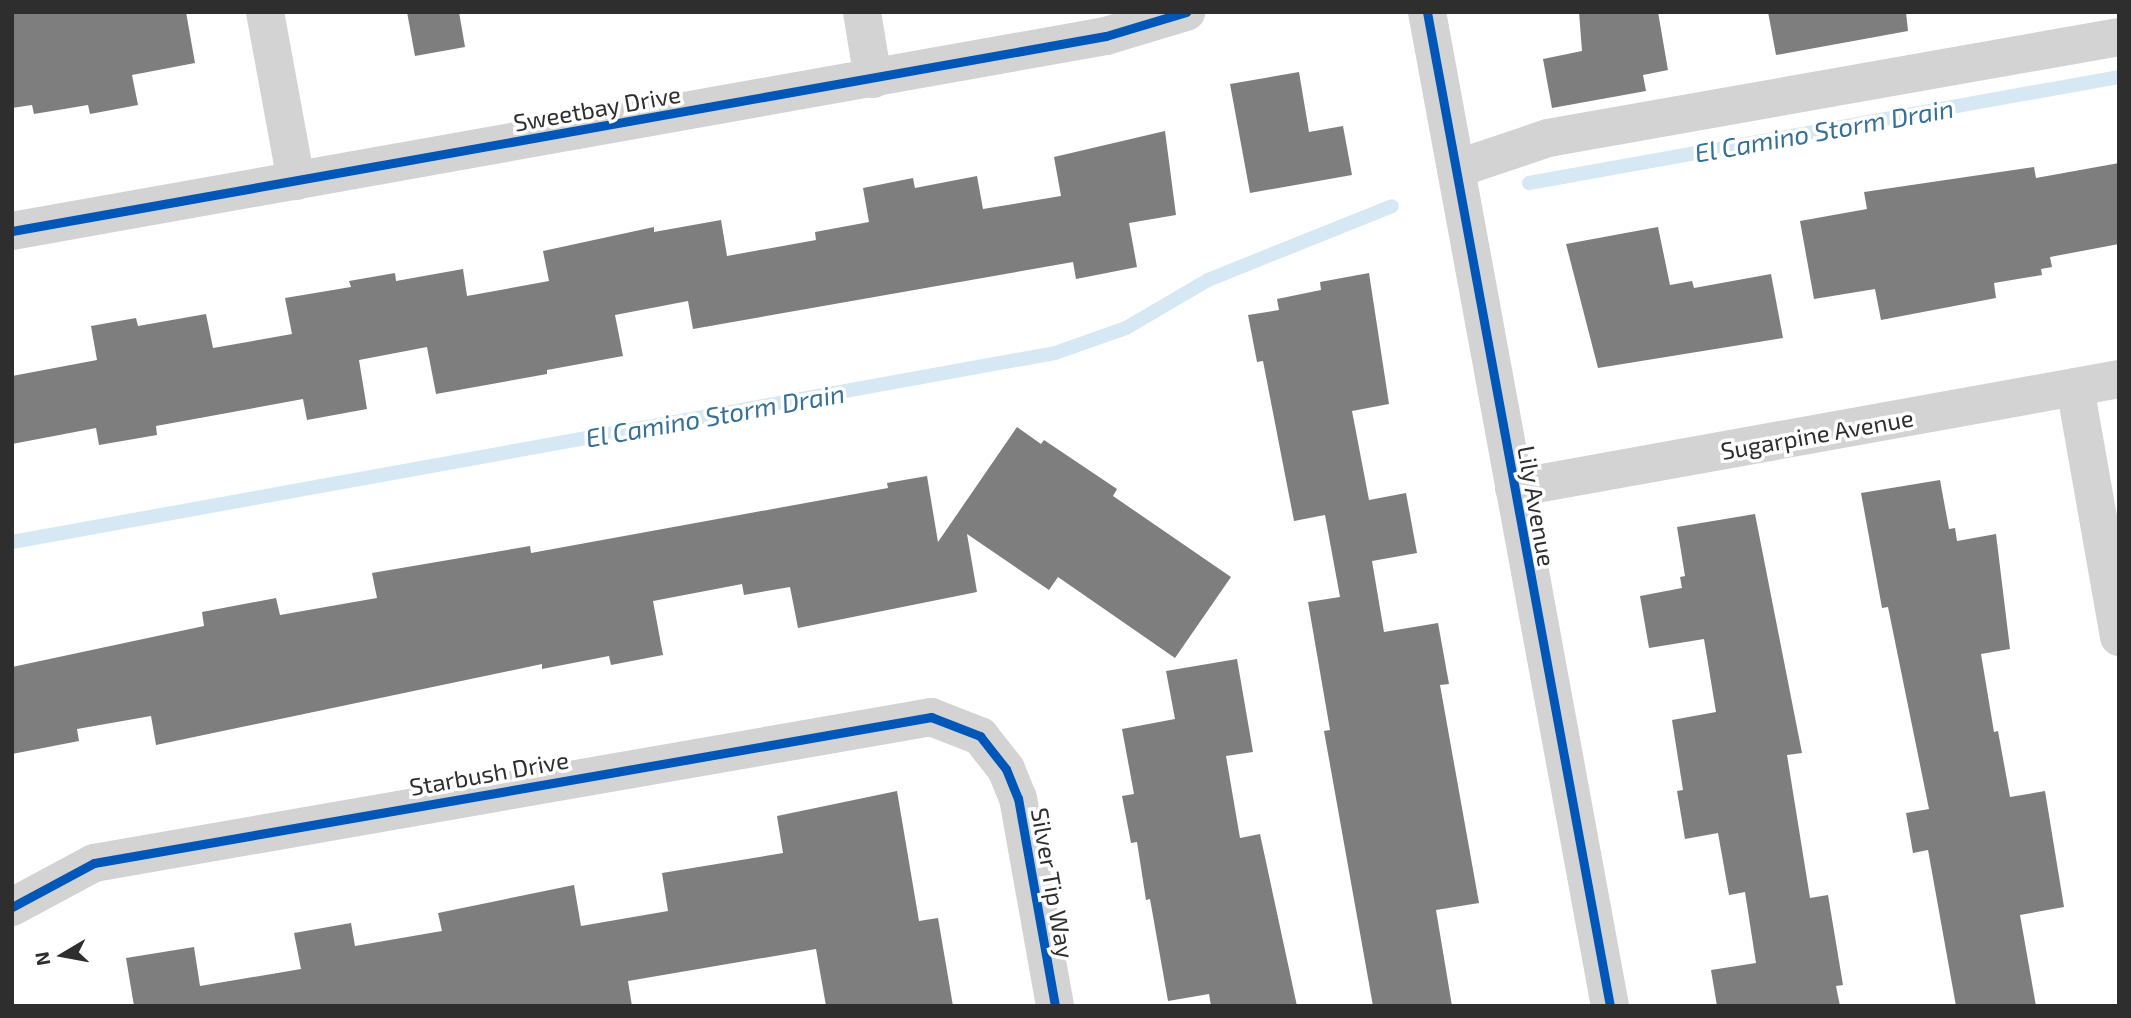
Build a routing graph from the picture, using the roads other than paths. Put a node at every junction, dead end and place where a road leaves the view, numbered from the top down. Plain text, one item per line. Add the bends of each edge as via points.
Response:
1 (265, 12) edge
2 (862, 12) edge
3 (1186, 12) edge
4 (1427, 12) edge
5 (2119, 37) edge
6 (873, 79) junction
7 (1456, 169) junction
8 (296, 181) junction
9 (12, 231) edge
10 (2119, 379) edge
11 (2075, 387) junction
12 (1514, 488) junction
13 (2119, 638) edge
14 (979, 736) joint
15 (12, 907) edge
16 (1055, 1006) edge
17 (1610, 1006) edge

1 - 8 street
2 - 6 street
3 - 6 street, Sweetbay Drive via 1106,36
4 - 7 street, Lily Avenue
5 - 7 street via 1548,138
6 - 8 street, Sweetbay Drive
7 - 12 street, Lily Avenue
8 - 9 street, Sweetbay Drive
10 - 11 street, Sugarpine Avenue
11 - 12 street, Sugarpine Avenue
11 - 13 street
12 - 17 street, Lily Avenue
14 - 15 street, Starbush Drive via 931,717 891,721 94,863
14 - 16 street, Silver Tip Way via 998,754 1018,798

